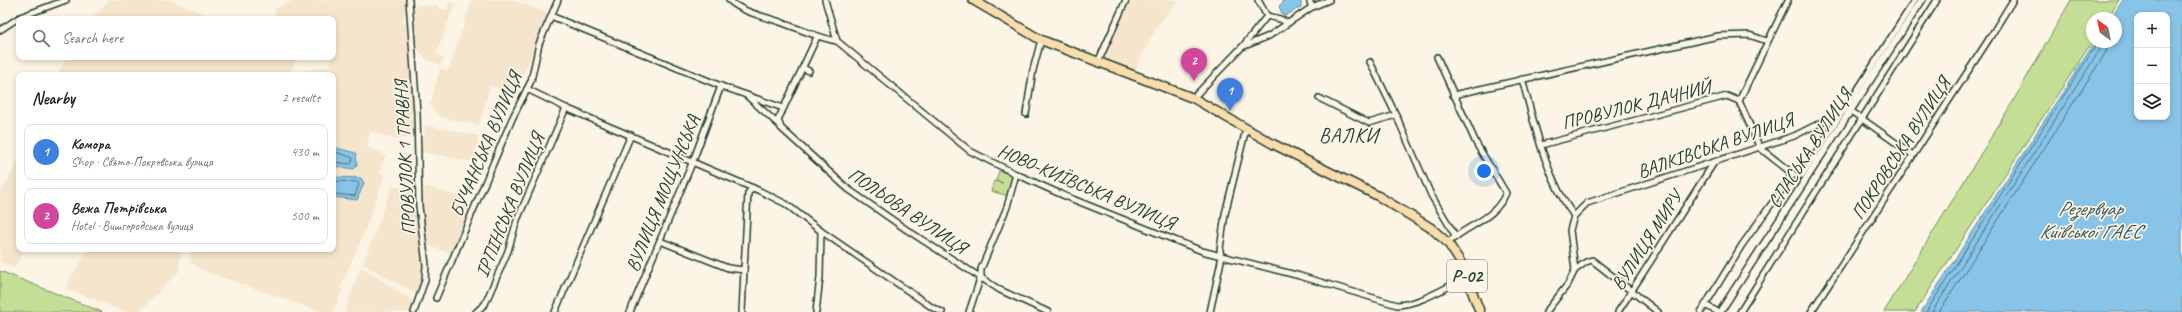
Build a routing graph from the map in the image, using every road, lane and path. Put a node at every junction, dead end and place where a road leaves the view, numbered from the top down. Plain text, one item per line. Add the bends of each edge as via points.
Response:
1 (66, 0) edge
2 (409, 0) edge
3 (558, 0) edge
4 (729, 0) edge
5 (825, 0) edge
6 (973, 0) edge
7 (1126, 0) edge
8 (1258, 0) edge
9 (1309, 0) edge
10 (1329, 0) edge
11 (1788, 0) edge
12 (1915, 0) edge
13 (1922, 0) edge
14 (1937, 0) edge
15 (2012, 0) edge
16 (1312, 7) junction
17 (23, 16) edge
18 (551, 16) junction
19 (1267, 16) junction
20 (16, 20) edge
21 (1288, 23) junction
22 (1901, 27) junction
23 (0, 30) edge
24 (817, 37) junction
25 (1041, 40) junction
26 (837, 41) junction
27 (1767, 41) junction
28 (1242, 46) junction
29 (1437, 57) dead end
30 (1098, 62) junction
31 (1370, 62) dead end
32 (803, 68) junction
33 (809, 71) dead end
34 (1522, 79) junction
35 (721, 86) junction
36 (528, 89) junction
37 (744, 93) junction
38 (1453, 95) junction
39 (1193, 98) junction
40 (1319, 98) dead end
41 (1739, 102) junction
42 (566, 108) junction
43 (783, 108) junction
44 (1844, 111) junction
45 (1851, 111) junction
46 (1026, 114) dead end
47 (1396, 115) junction
48 (1862, 119) junction
49 (778, 124) junction
50 (1246, 129) junction
51 (630, 135) junction
52 (1541, 145) junction
53 (1760, 148) junction
54 (1913, 155) junction
55 (1816, 160) junction
56 (693, 161) junction
57 (1713, 164) junction
58 (1016, 174) junction
59 (1793, 174) junction
60 (753, 188) junction
61 (1574, 216) junction
62 (821, 230) junction
63 (1456, 237) junction
64 (660, 241) junction
65 (1448, 243) junction
66 (1221, 257) junction
67 (744, 270) junction
68 (1576, 270) junction
69 (981, 276) junction
70 (1468, 277) junction
71 (1631, 291) junction
72 (436, 298) dead end
73 (1705, 305) junction
74 (414, 312) edge
75 (476, 312) edge
76 (555, 312) edge
77 (630, 312) edge
78 (742, 312) edge
79 (816, 312) edge
80 (942, 312) edge
81 (969, 312) edge
82 (1048, 312) edge
83 (1210, 312) edge
84 (1480, 312) edge
85 (1546, 312) edge
86 (1618, 312) edge
87 (1658, 312) edge
88 (1701, 312) edge
89 (1719, 312) edge
90 (1740, 312) edge
91 (1811, 312) edge

1 - 17 street
2 - 74 street, ПРОВУЛОК 1 ТРАВНЯ via 417,113 419,206 426,265 425,280
3 - 18 street, БУЧАНСЬКА ВУЛИЦЯ
4 - 24 street, НОВО-КИЇВСЬКА ВУЛИЦЯ via 742,9
5 - 26 street
6 - 25 main road, Р-02
7 - 30 street
8 - 19 street
9 - 16 street
10 - 16 street
11 - 27 street
12 - 22 street
13 - 22 street, СПАСЬКА ВУЛИЦЯ
14 - 48 street, СПАСЬКА ВУЛИЦЯ
15 - 54 street, ПОКРОВСЬКА ВУЛИЦЯ
16 - 21 street
18 - 35 street
18 - 36 street, БУЧАНСЬКА ВУЛИЦЯ via 540,44
19 - 21 street via 1280,18
19 - 28 street
20 - 23 street
21 - 28 street via 1269,36
22 - 44 street
22 - 45 street, СПАСЬКА ВУЛИЦЯ
24 - 26 street, НОВО-КИЇВСЬКА ВУЛИЦЯ
24 - 32 street
25 - 30 main road, Р-02
25 - 46 street
26 - 58 street, НОВО-КИЇВСЬКА ВУЛИЦЯ via 970,151
27 - 34 street via 1749,35 1718,36
27 - 41 street
28 - 39 street
29 - 38 street
30 - 39 main road, Р-02
31 - 47 street
32 - 33 street
32 - 43 street
34 - 38 street
34 - 52 street
35 - 37 street
35 - 56 street, ВУЛИЦЯ МОЩУНСЬКА
36 - 42 street
36 - 72 street, БУЧАНСЬКА ВУЛИЦЯ via 512,119
37 - 43 street
37 - 49 street, ПОЛЬОВА ВУЛИЦЯ
38 - 63 street via 1476,143 1506,193 1487,216
39 - 50 main road, Р-02
40 - 47 street via 1369,123
41 - 52 street, ПРОВУЛОК ДАЧНИЙ via 1727,96
41 - 53 street
42 - 51 street
42 - 75 street, ІРПІНСЬКА ВУЛИЦЯ via 517,220 508,250 484,304
43 - 49 street
44 - 53 street, ВАЛКІВСЬКА ВУЛИЦЯ via 1794,136
44 - 55 street
45 - 48 street
45 - 55 street, СПАСЬКА ВУЛИЦЯ
47 - 63 street via 1431,195
48 - 54 street
48 - 90 street, СПАСЬКА ВУЛИЦЯ
49 - 69 street, ПОЛЬОВА ВУЛИЦЯ via 848,189 907,230
50 - 65 main road, Р-02 via 1378,196 1431,228
50 - 66 street via 1225,214
51 - 56 street
51 - 76 street
52 - 61 street via 1559,191
53 - 57 street, ВАЛКІВСЬКА ВУЛИЦЯ
53 - 59 street
54 - 91 street, ПОКРОВСЬКА ВУЛИЦЯ
55 - 59 street via 1802,175
55 - 89 street, СПАСЬКА ВУЛИЦЯ
56 - 60 street
56 - 64 street, ВУЛИЦЯ МОЩУНСЬКА
57 - 61 street, ВАЛКІВСЬКА ВУЛИЦЯ via 1587,204
57 - 71 street, ВУЛИЦЯ МИРУ
58 - 66 street, НОВО-КИЇВСЬКА ВУЛИЦЯ via 1065,196
58 - 69 street via 1007,207 981,269
59 - 73 street via 1742,245
60 - 62 street via 786,204
60 - 67 street via 748,193
61 - 68 street via 1570,230
62 - 79 street
62 - 80 street
63 - 65 street
64 - 67 street via 728,268
64 - 77 street, ВУЛИЦЯ МОЩУНСЬКА
65 - 70 main road, Р-02
66 - 70 street, НОВО-КИЇВСЬКА ВУЛИЦЯ via 1300,276 1397,305 1407,305
66 - 83 street
67 - 78 street
68 - 71 street via 1592,260
68 - 85 street
69 - 81 street
69 - 82 street, ПОЛЬОВА ВУЛИЦЯ via 1000,290
70 - 84 main road, Р-02
71 - 86 street, ВУЛИЦЯ МИРУ
71 - 87 street
73 - 88 street
73 - 89 street

